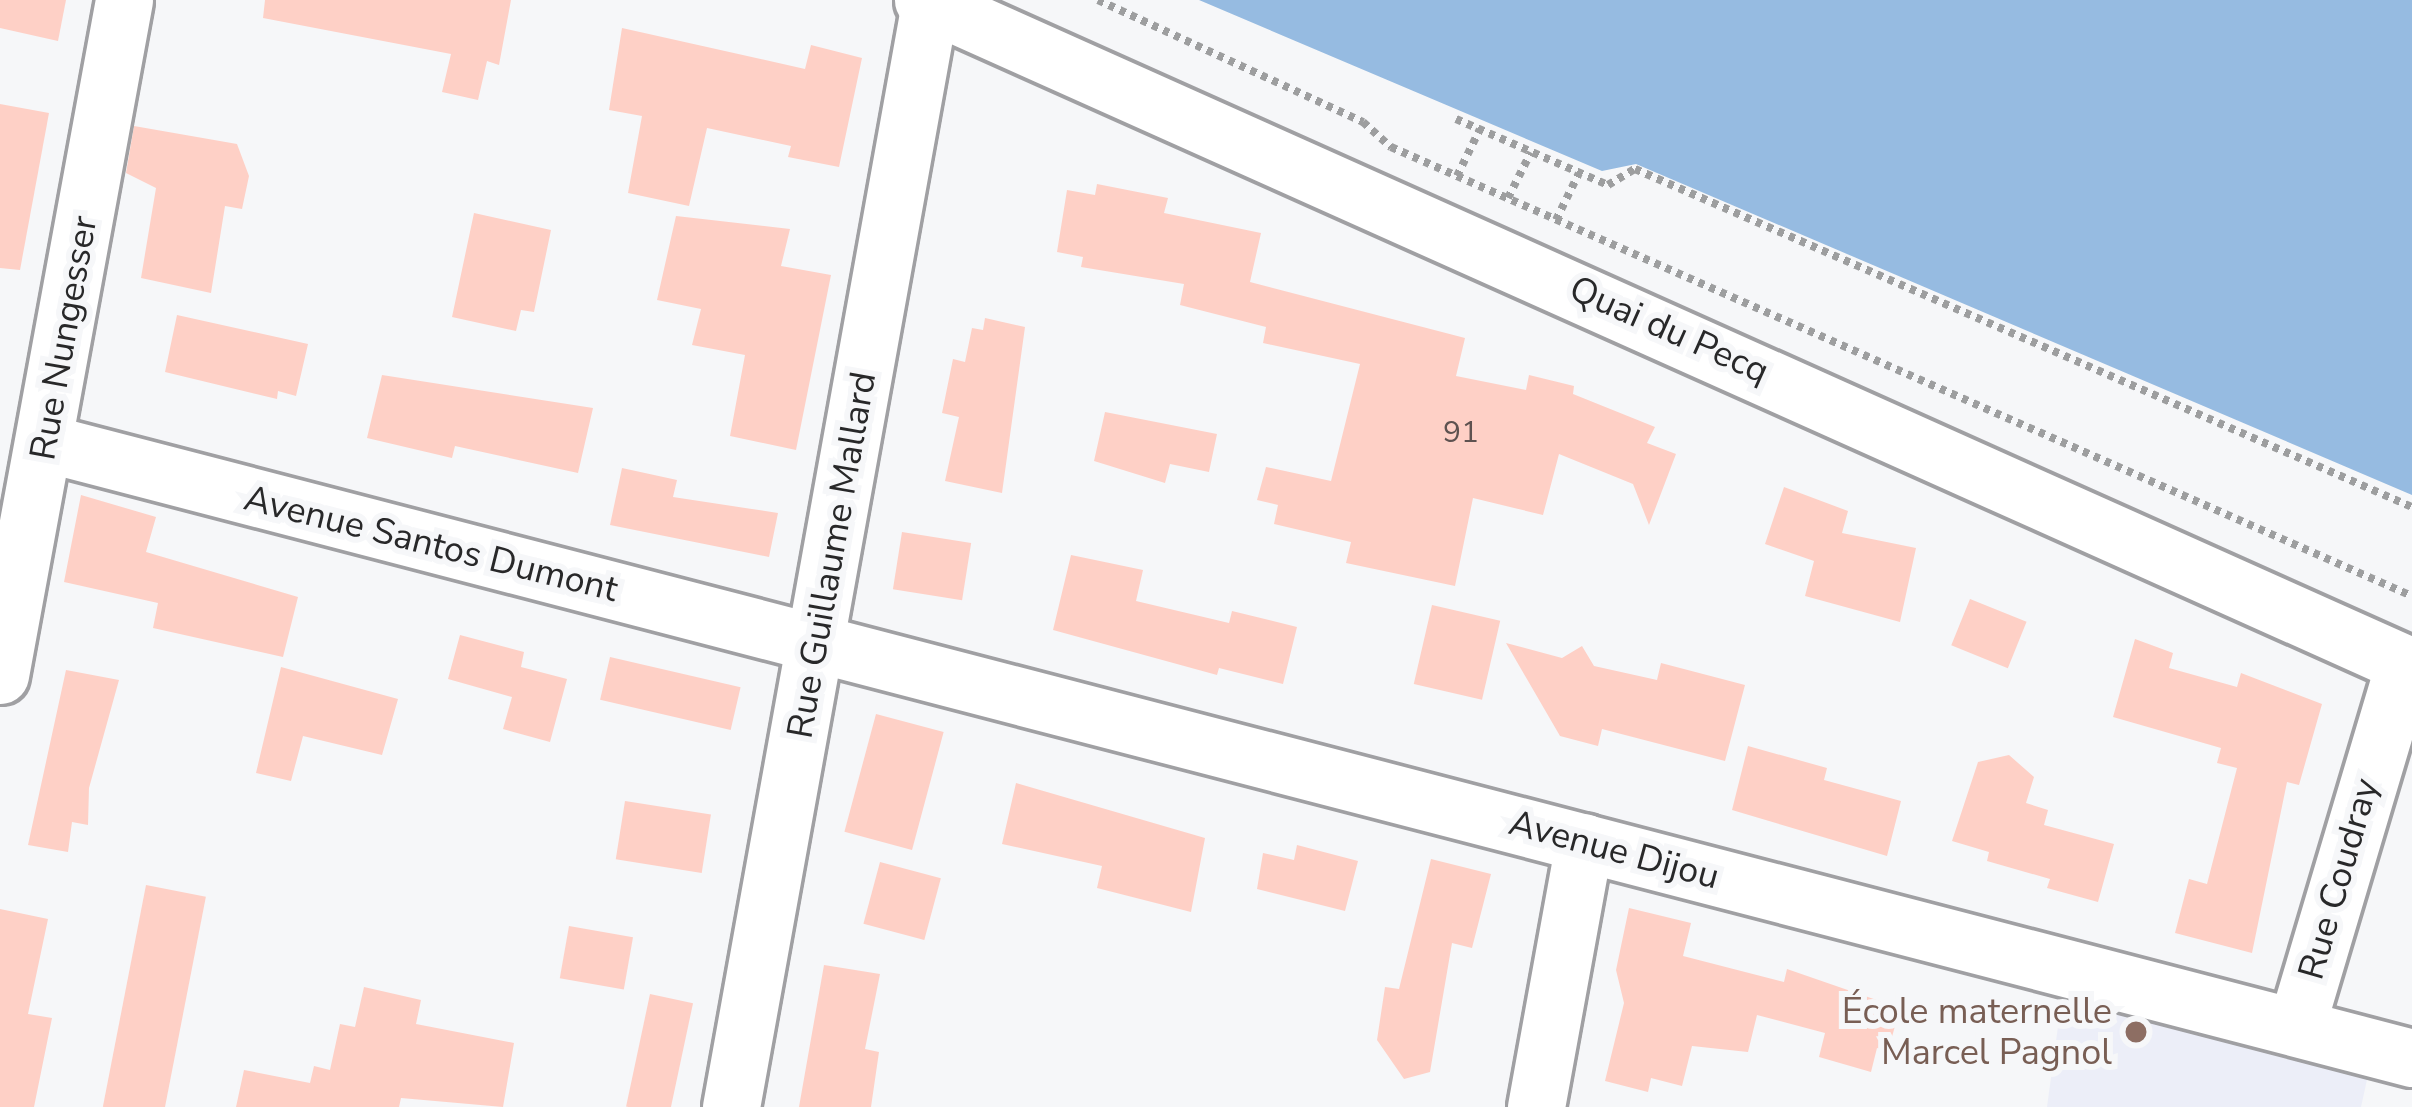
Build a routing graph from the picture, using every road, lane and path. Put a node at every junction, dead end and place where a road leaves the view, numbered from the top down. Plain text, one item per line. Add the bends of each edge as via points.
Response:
1 (124, 0) edge
2 (1098, 0) edge
3 (927, 1) edge
4 (1456, 118) dead end
5 (1480, 130) junction
6 (1531, 152) junction
7 (1580, 173) junction
8 (1457, 176) junction
9 (1508, 198) junction
10 (1556, 220) junction
11 (46, 443) junction
12 (2412, 507) edge
13 (2412, 596) edge
14 (816, 644) junction
15 (2408, 665) edge
16 (0, 675) edge
17 (1584, 842) junction
18 (2296, 1027) junction
19 (2412, 1058) edge
20 (731, 1107) edge
21 (1536, 1107) edge

1 - 11 street, Rue Nungesser
2 - 8 path via 1363,122 1391,147
3 - 14 street, Rue Guillaume Mallard
3 - 15 street, Quai du Pecq
4 - 5 path
5 - 6 path
5 - 8 path
6 - 7 path
6 - 9 path
7 - 10 path
7 - 12 path via 1608,185 1635,169
8 - 9 path
9 - 10 path
10 - 13 path via 1636,248
11 - 14 street, Avenue Santos Dumont
11 - 16 street, Rue Nungesser
14 - 17 street, Avenue Dijou
14 - 20 street, Rue Guillaume Mallard
15 - 18 street, Rue Coudray
17 - 18 street, Avenue Dijou
17 - 21 street
18 - 19 street, Avenue Dijou

